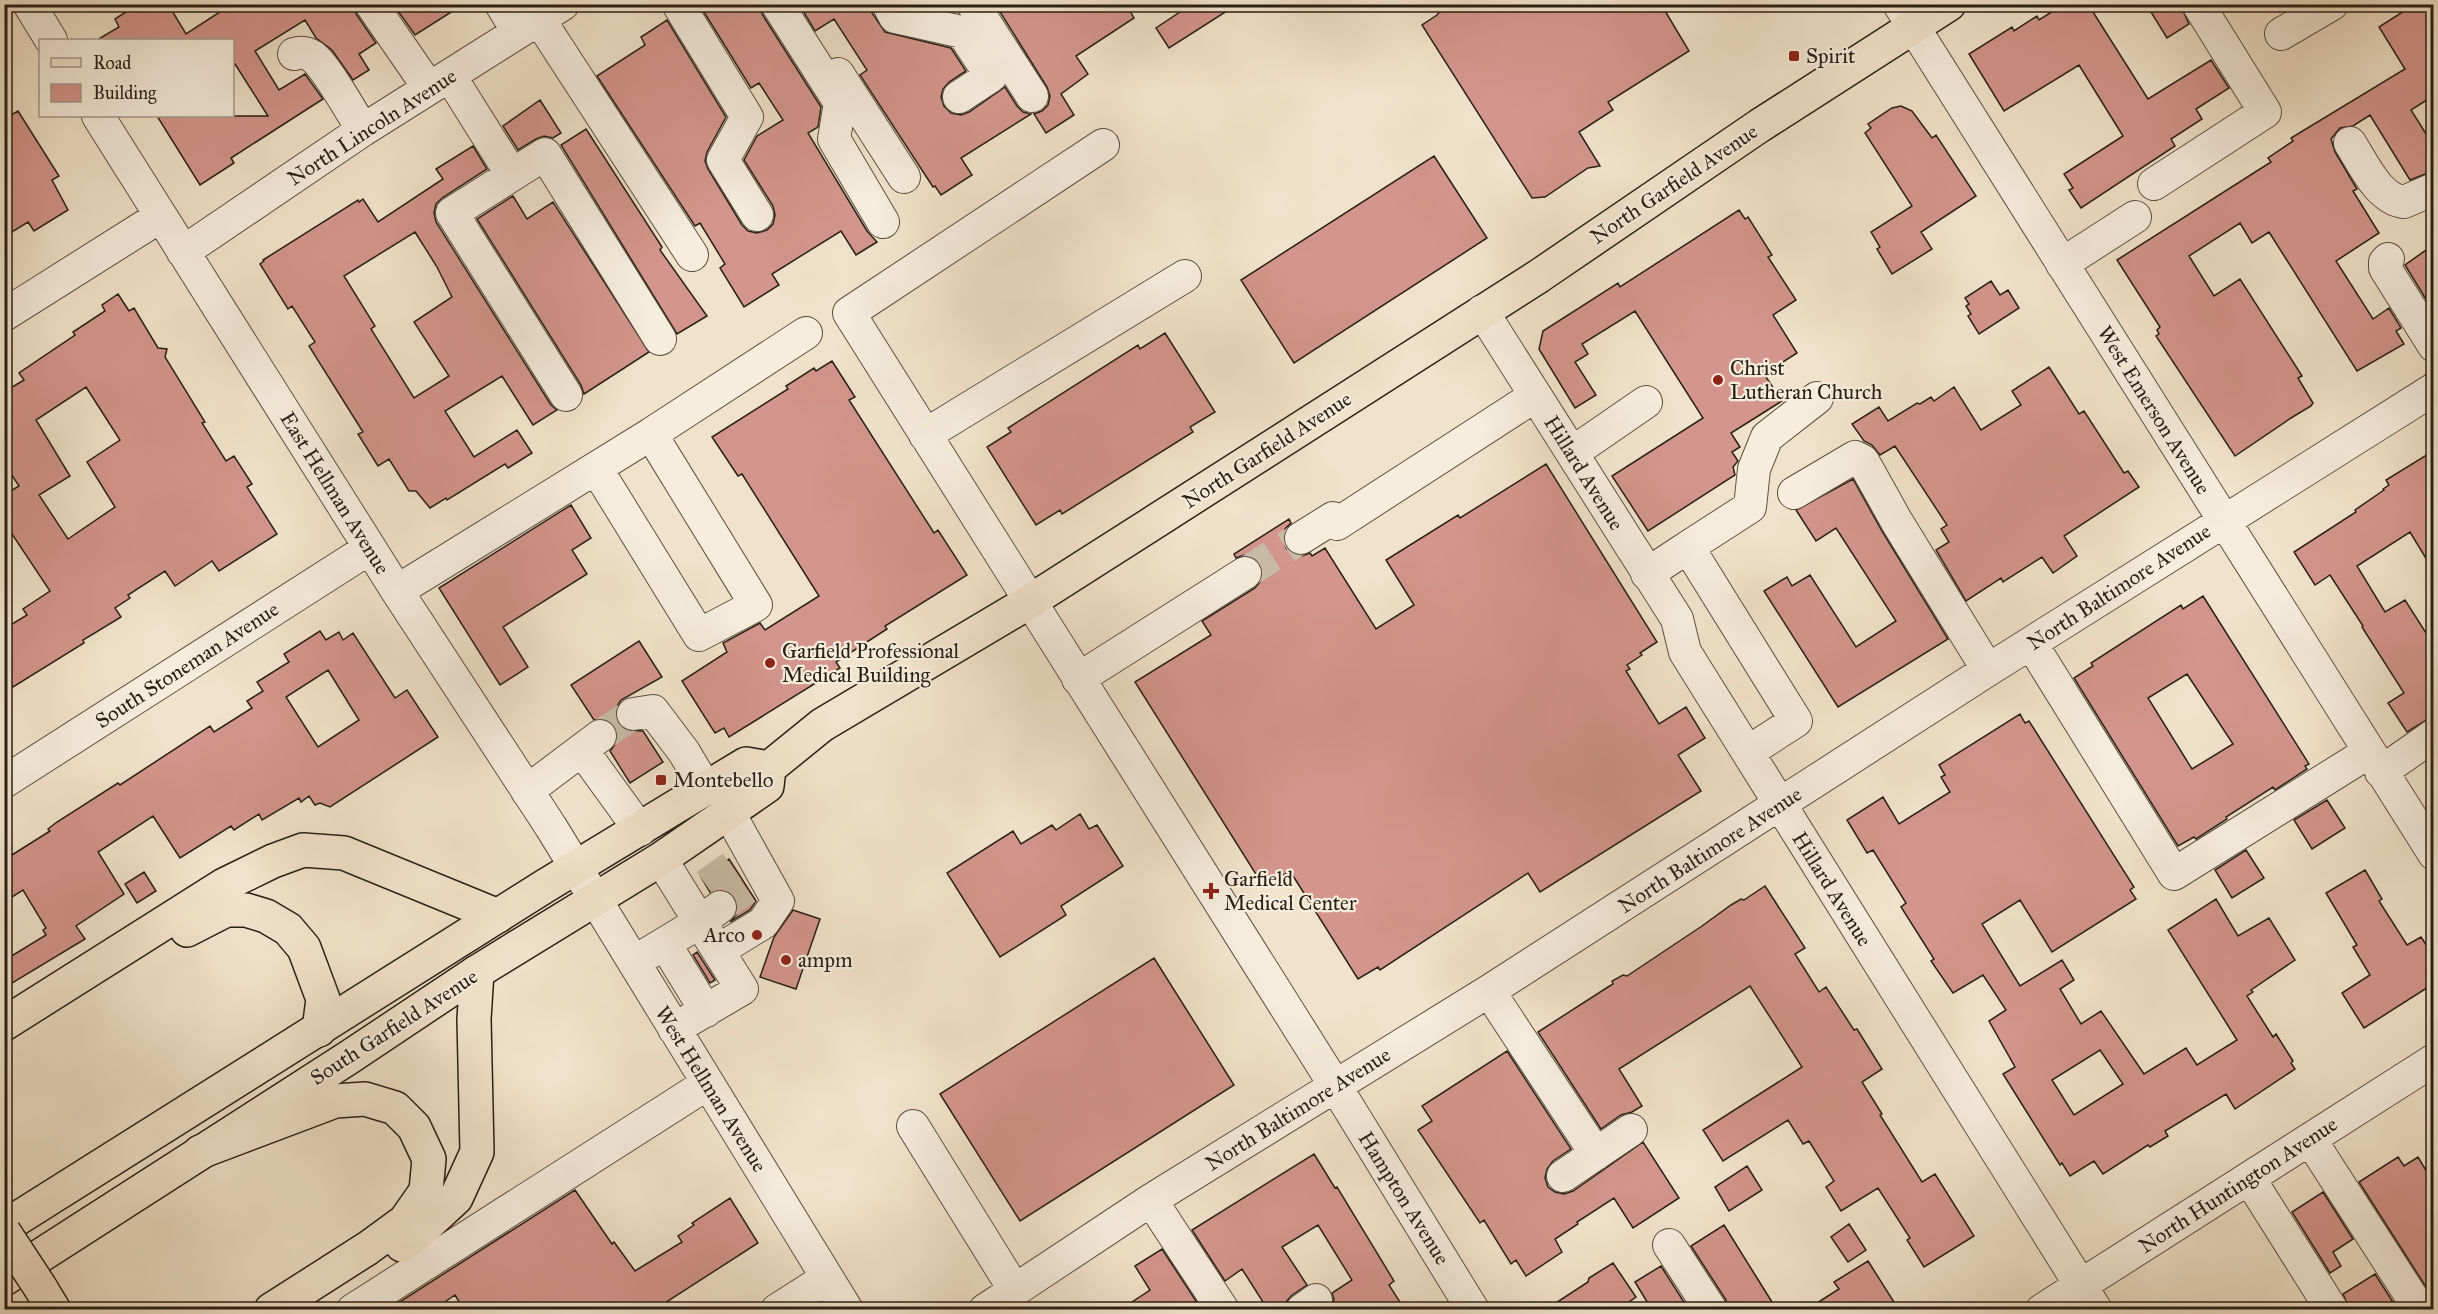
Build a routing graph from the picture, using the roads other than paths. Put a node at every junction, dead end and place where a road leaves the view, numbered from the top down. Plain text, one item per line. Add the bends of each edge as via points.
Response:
1 (29, 4) edge
2 (371, 4) edge
3 (501, 4) edge
4 (678, 4) edge
5 (777, 4) edge
6 (793, 4) edge
7 (888, 4) edge
8 (973, 4) edge
9 (1949, 4) edge
10 (2198, 4) edge
11 (2332, 4) edge
12 (1906, 16) edge
13 (540, 19) edge
14 (2281, 34) dead end
15 (50, 39) edge
16 (294, 54) dead end
17 (439, 82) junction
18 (1032, 96) dead end
19 (959, 97) dead end
20 (99, 117) edge
21 (363, 130) junction
22 (2350, 143) dead end
23 (1103, 145) dead end
24 (512, 175) junction
25 (904, 177) dead end
26 (2154, 184) dead end
27 (2433, 189) edge
28 (757, 215) dead end
29 (161, 216) junction
30 (2135, 217) dead end
31 (883, 222) dead end
32 (183, 252) junction
33 (692, 255) dead end
34 (2388, 259) dead end
35 (2062, 264) junction
36 (1185, 276) dead end
37 (1482, 311) junction
38 (4, 315) edge
39 (806, 333) dead end
40 (660, 339) dead end
41 (2433, 346) edge
42 (2433, 388) edge
43 (566, 395) dead end
44 (1535, 396) junction
45 (1818, 398) dead end
46 (1647, 402) dead end
47 (651, 434) junction
48 (925, 435) junction
49 (1572, 453) junction
50 (596, 468) junction
51 (1794, 493) dead end
52 (2223, 520) junction
53 (1300, 538) tunnel mouth
54 (1688, 547) junction
55 (370, 548) junction
56 (1245, 573) tunnel mouth
57 (1647, 574) junction
58 (397, 591) junction
59 (1029, 602) junction
60 (2031, 643) junction
61 (1988, 670) junction
62 (1078, 679) junction
63 (633, 714) tunnel mouth
64 (2433, 735) edge
65 (1748, 752) junction
66 (2375, 762) junction
67 (769, 768) junction
68 (4, 782) edge
69 (706, 789) junction
70 (527, 791) junction
71 (1780, 805) junction
72 (729, 813) junction
73 (640, 830) junction
74 (2433, 854) edge
75 (661, 859) junction
76 (576, 868) junction
77 (595, 898) junction
78 (703, 903) junction
79 (498, 916) junction
80 (664, 944) junction
81 (719, 950) junction
82 (633, 963) junction
83 (477, 972) junction
84 (1489, 991) junction
85 (706, 1011) junction
86 (4, 1024) edge
87 (674, 1029) junction
88 (319, 1030) junction
89 (4, 1043) edge
90 (2433, 1060) edge
91 (707, 1084) junction
92 (1335, 1087) junction
93 (913, 1126) dead end
94 (1631, 1130) dead end
95 (2310, 1139) junction
96 (200, 1152) junction
97 (1596, 1154) junction
98 (1563, 1176) dead end
99 (2249, 1178) junction
100 (1151, 1200) junction
101 (4, 1230) edge
102 (1670, 1245) dead end
103 (827, 1278) junction
104 (4, 1279) edge
105 (1014, 1289) junction
106 (2088, 1297) edge
107 (51, 1304) edge
108 (271, 1310) edge
109 (303, 1310) edge
110 (353, 1310) edge
111 (777, 1310) edge
112 (847, 1310) edge
113 (985, 1310) edge
114 (1223, 1310) edge
115 (1473, 1310) edge
116 (1711, 1310) edge
117 (2042, 1310) edge
118 (2332, 1310) edge
119 (2420, 1310) edge

1 - 15 street
2 - 17 street
3 - 13 street
4 - 28 street via 747,117 723,160
5 - 31 street via 840,104 834,139
6 - 25 street
7 - 19 street via 896,17 962,32 991,76
8 - 18 street
9 - 12 main road, North Garfield Avenue
10 - 26 street via 2265,112
11 - 14 street
12 - 35 street, West Emerson Avenue
12 - 37 main road, North Garfield Avenue via 1759,126
13 - 17 street, North Lincoln Avenue
13 - 33 street
16 - 21 street via 312,56 323,68
17 - 21 street, North Lincoln Avenue
17 - 24 street
20 - 29 street, East Hellman Avenue
21 - 32 street, North Lincoln Avenue
22 - 27 street via 2392,199 2404,202
23 - 48 street via 849,313
24 - 40 street via 545,154
24 - 43 street via 452,213
29 - 32 street, East Hellman Avenue
29 - 38 street
30 - 35 street
32 - 55 street, East Hellman Avenue
34 - 41 street via 2385,268
35 - 52 street, West Emerson Avenue
36 - 48 street
37 - 44 street, Hillard Avenue
37 - 59 main road, North Garfield Avenue
39 - 47 street
42 - 52 street, North Baltimore Avenue
44 - 49 street, Hillard Avenue
44 - 53 street via 1335,521
45 - 54 street via 1767,437 1754,469 1750,507
46 - 49 street
47 - 50 street
47 - 50 street via 756,605 699,635
48 - 59 street
49 - 57 street, Hillard Avenue
50 - 58 street
51 - 61 street via 1855,457 1863,461
52 - 60 street, North Baltimore Avenue
52 - 66 street, West Emerson Avenue
54 - 57 street
54 - 65 street via 1796,721
55 - 58 street, East Hellman Avenue
55 - 68 street, South Stoneman Avenue
56 - 62 street
57 - 65 street, Hillard Avenue via 1677,619 1685,652
58 - 70 street, East Hellman Avenue
59 - 62 street
59 - 67 main road, North Garfield Avenue via 822,725
60 - 61 street, North Baltimore Avenue
60 - 66 street via 2174,874
61 - 71 street, North Baltimore Avenue
62 - 92 street
63 - 69 street via 653,711
64 - 66 street
65 - 71 street, Hillard Avenue
66 - 74 street, West Emerson Avenue
67 - 69 main road via 746,764
67 - 72 main road, South Garfield Avenue via 767,786
69 - 73 main road
70 - 73 street via 591,743
70 - 76 street, East Hellman Avenue
71 - 84 street, North Baltimore Avenue
71 - 106 street, Hillard Avenue
72 - 75 main road, South Garfield Avenue
72 - 81 street via 749,871 778,901 763,923
73 - 76 main road
75 - 77 main road, South Garfield Avenue
75 - 78 street
76 - 77 street, West Hellman Avenue
76 - 79 main road, South Garfield Avenue
77 - 82 street, West Hellman Avenue
77 - 83 main road, South Garfield Avenue
78 - 80 street
78 - 81 street
79 - 86 main road via 344,853 303,850 224,885
79 - 88 main road, South Garfield Avenue
80 - 82 street
80 - 85 street
81 - 85 street via 742,989
82 - 87 street, West Hellman Avenue
83 - 96 main road, South Garfield Avenue
83 - 109 main road via 477,1152 456,1198 414,1237
84 - 92 street, North Baltimore Avenue
84 - 97 street
85 - 87 street
87 - 91 street, West Hellman Avenue
88 - 89 main road via 323,999 304,948 288,929 266,916 226,910
88 - 101 main road, South Garfield Avenue
90 - 95 street, North Huntington Avenue
91 - 103 street, West Hellman Avenue
91 - 110 street
92 - 100 street, North Baltimore Avenue
92 - 115 street, Hampton Avenue
93 - 105 street
94 - 97 street
95 - 99 street, North Huntington Avenue
95 - 119 street
96 - 104 main road, South Garfield Avenue
96 - 108 main road via 335,1101 365,1099 395,1107 414,1127 429,1159 426,1191 405,1221
97 - 98 street
99 - 106 street, North Huntington Avenue
99 - 118 street
100 - 105 street, North Baltimore Avenue
100 - 114 street
101 - 107 main road, bridge
102 - 116 street
103 - 111 street
103 - 112 street, West Hellman Avenue
105 - 113 street, North Baltimore Avenue
106 - 117 street, North Huntington Avenue

